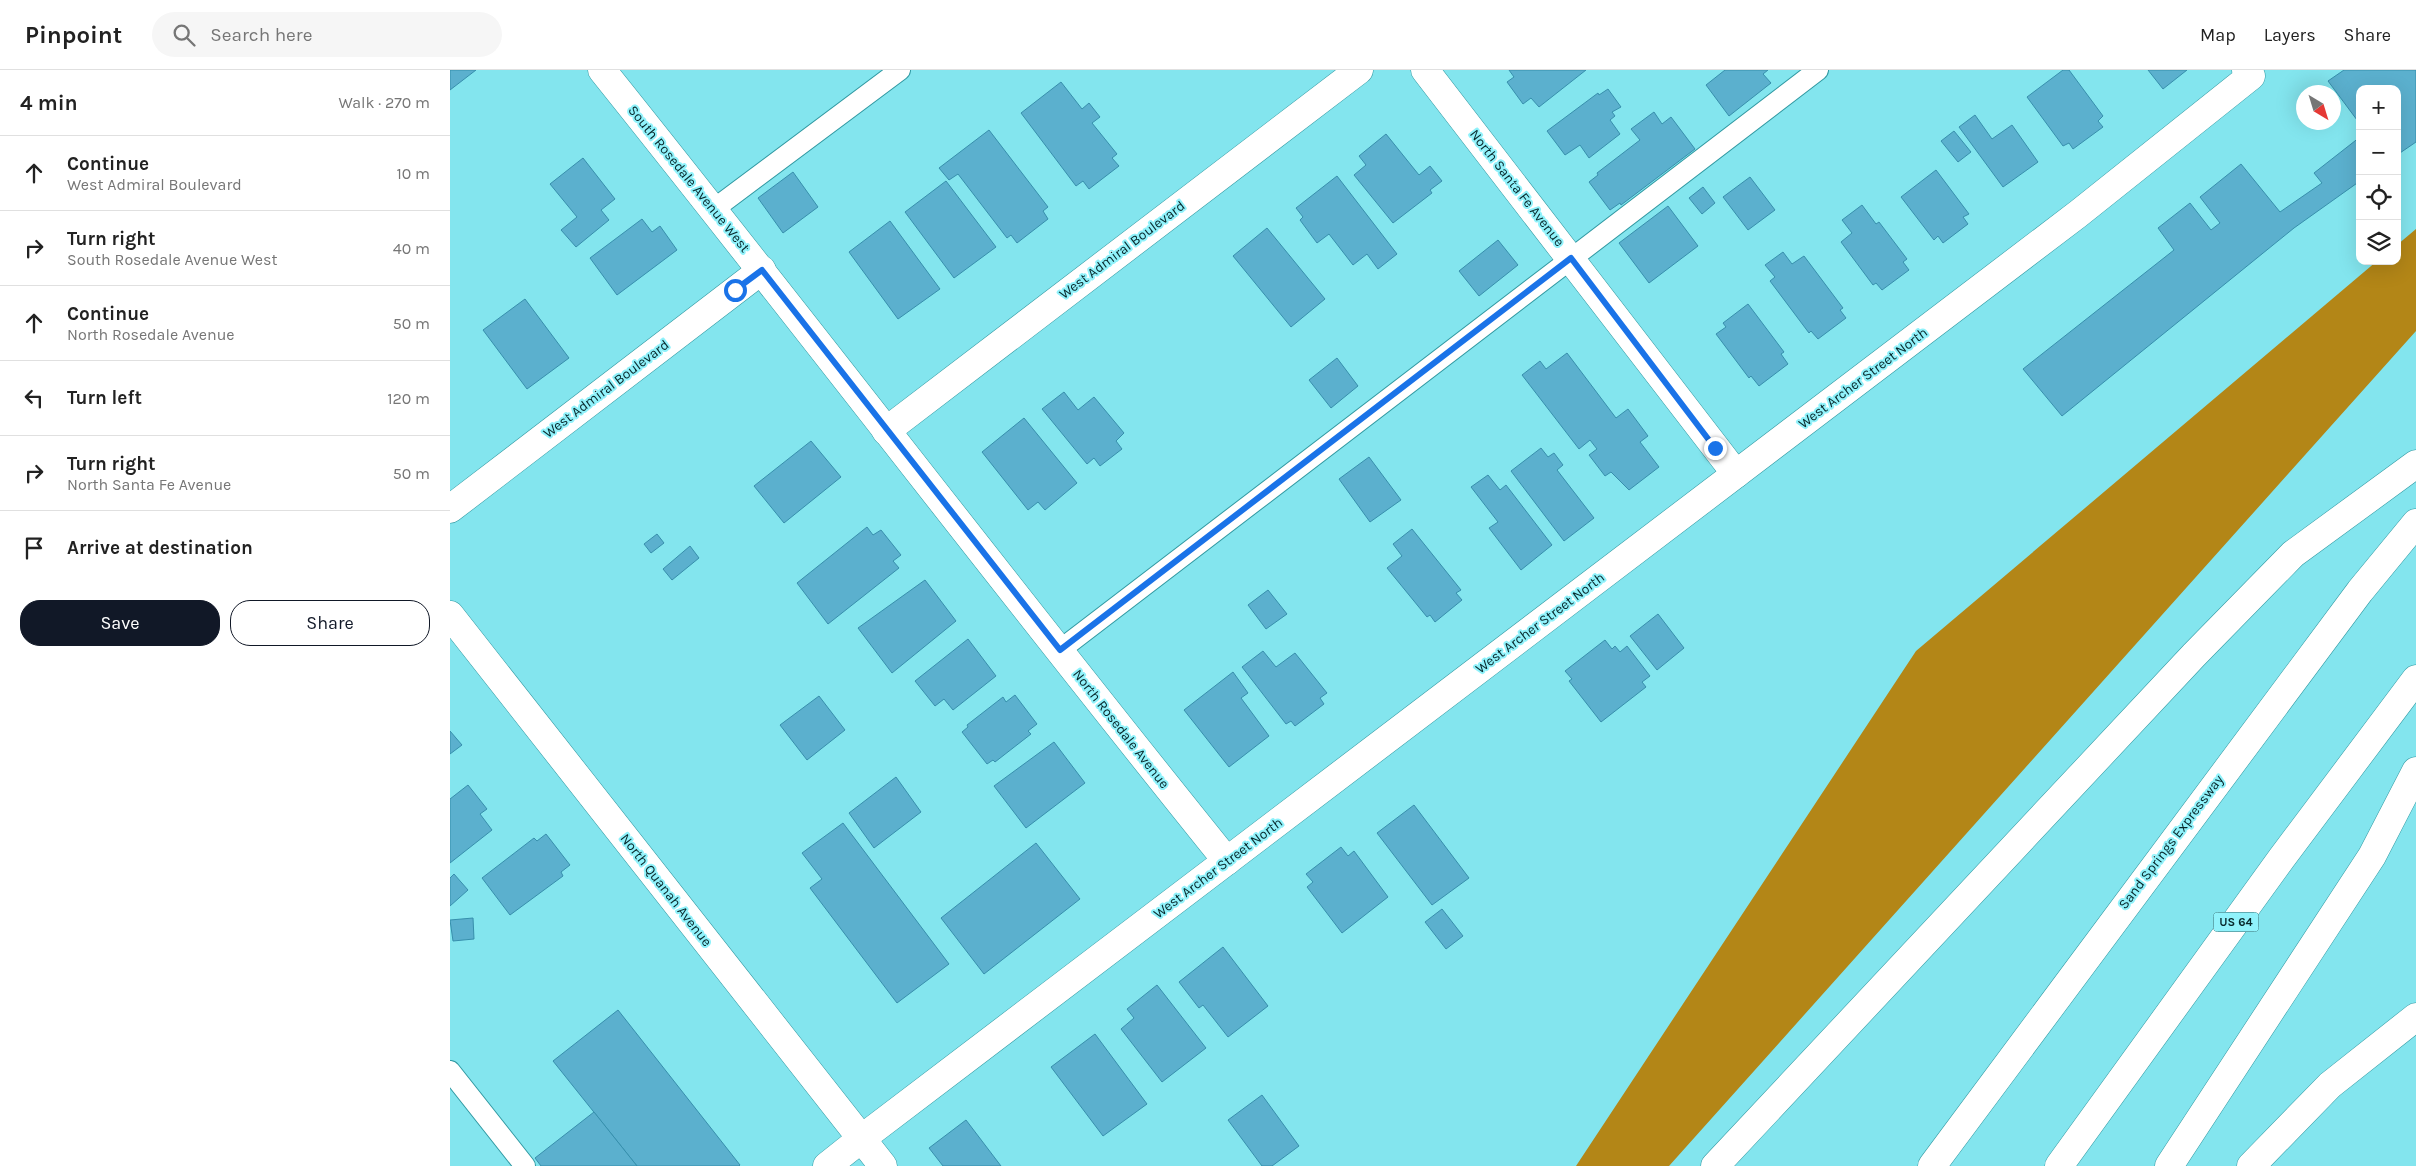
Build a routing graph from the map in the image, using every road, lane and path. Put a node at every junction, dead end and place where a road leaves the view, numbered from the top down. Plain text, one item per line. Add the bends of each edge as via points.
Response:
1 (602, 70) edge
2 (900, 70) edge
3 (1359, 70) edge
4 (1425, 70) edge
5 (1818, 70) edge
6 (2248, 73) edge
7 (714, 209) junction
8 (1571, 258) junction
9 (762, 270) junction
10 (886, 431) junction
11 (2416, 464) edge
12 (1736, 474) junction
13 (450, 509) edge
14 (2416, 523) edge
15 (450, 614) edge
16 (1060, 650) junction
17 (2416, 679) edge
18 (2416, 770) edge
19 (1227, 861) junction
20 (2416, 1017) edge
21 (450, 1072) edge
22 (861, 1139) junction
23 (2261, 1162) edge
24 (525, 1166) edge
25 (826, 1166) edge
26 (883, 1166) edge
27 (1715, 1166) edge
28 (1932, 1166) edge
29 (2058, 1166) edge
30 (2169, 1166) edge

1 - 7 main road, South Rosedale Avenue West
2 - 7 lane
3 - 10 main road, West Admiral Boulevard
4 - 8 main road, North Santa Fe Avenue
5 - 8 lane
6 - 12 main road, West Archer Street North via 2078,214
7 - 9 main road, South Rosedale Avenue West
8 - 12 main road, North Santa Fe Avenue
8 - 16 lane
9 - 10 main road, South Rosedale Avenue West
9 - 13 main road, West Admiral Boulevard
10 - 16 main road, North Rosedale Avenue
11 - 27 main road via 2293,554 2194,655
12 - 19 main road, West Archer Street North
14 - 28 main road, Sand Springs Expressway via 2354,598
15 - 22 main road, North Quanah Avenue
16 - 19 main road, North Rosedale Avenue
17 - 29 main road, US 64
18 - 30 main road via 2372,856
19 - 22 main road, West Archer Street North
20 - 23 main road via 2330,1084
21 - 24 lane
22 - 25 main road, West Archer Street North
22 - 26 main road, North Quanah Avenue

